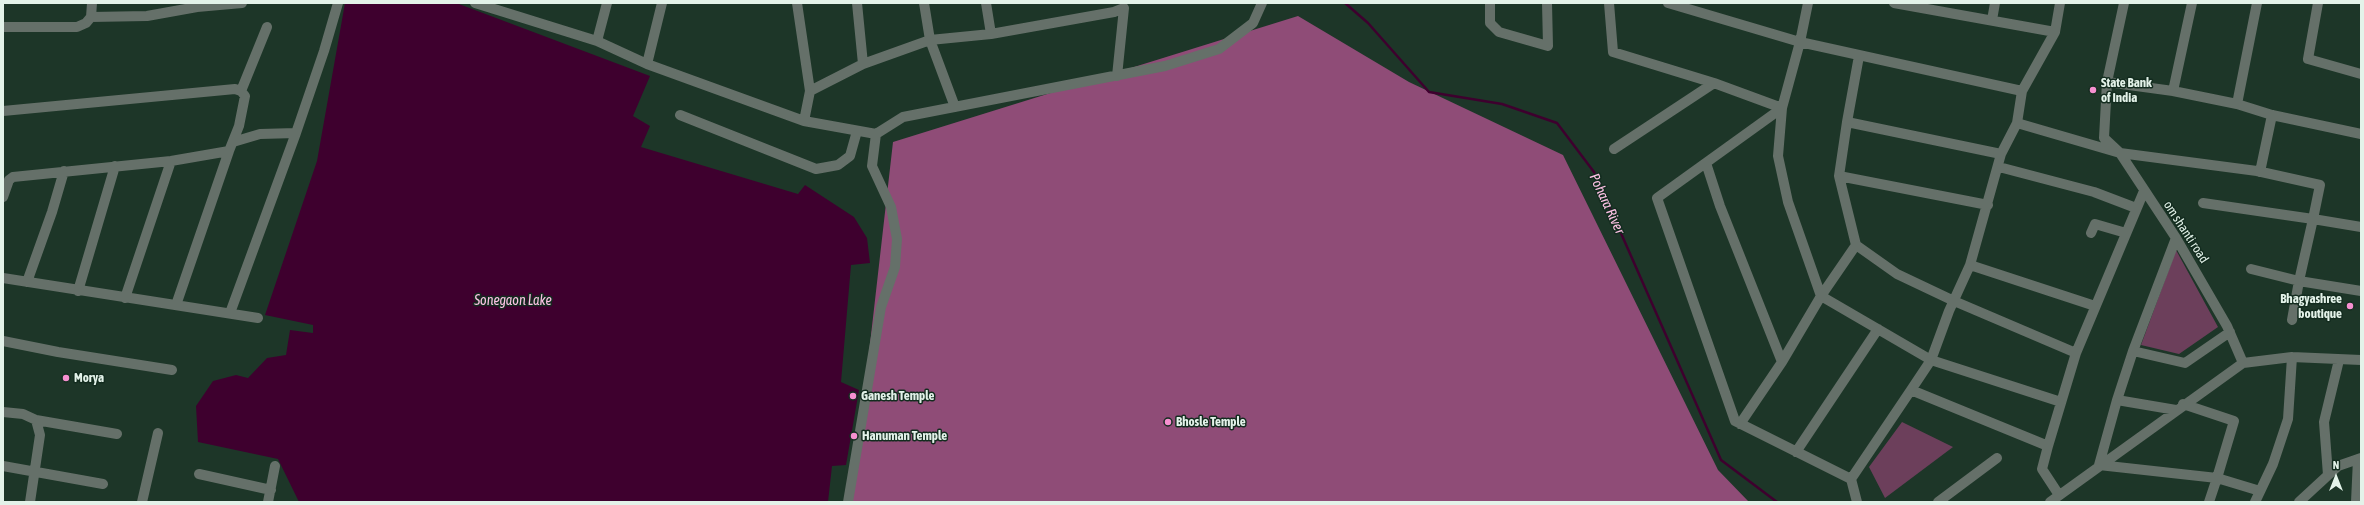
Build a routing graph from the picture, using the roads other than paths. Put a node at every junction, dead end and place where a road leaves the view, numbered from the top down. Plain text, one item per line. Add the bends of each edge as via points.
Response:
1 (92, 3) edge
2 (242, 3) edge
3 (338, 3) edge
4 (475, 3) edge
5 (607, 3) edge
6 (662, 3) edge
7 (797, 3) edge
8 (857, 3) edge
9 (924, 3) edge
10 (986, 3) edge
11 (1262, 3) edge
12 (1490, 3) edge
13 (1547, 3) edge
14 (1609, 3) edge
15 (1668, 3) edge
16 (1808, 3) edge
17 (1894, 3) edge
18 (1995, 3) edge
19 (2060, 3) edge
20 (2124, 3) edge
21 (2192, 3) edge
22 (2257, 3) edge
23 (2318, 3) edge
24 (1938, 7) edge
25 (91, 17) junction
26 (1992, 20) junction
27 (3, 27) edge
28 (267, 27) dead end
29 (2055, 32) junction
30 (991, 34) junction
31 (930, 40) junction
32 (597, 41) junction
33 (1800, 42) junction
34 (1859, 56) junction
35 (647, 64) junction
36 (863, 64) junction
37 (2361, 74) edge
38 (1117, 76) junction
39 (2107, 82) junction
40 (1714, 83) junction
41 (242, 90) junction
42 (810, 91) junction
43 (2022, 91) junction
44 (2173, 91) junction
45 (2237, 104) junction
46 (955, 107) junction
47 (1782, 108) junction
48 (3, 110) edge
49 (680, 115) dead end
50 (2272, 115) junction
51 (804, 121) junction
52 (1847, 122) junction
53 (2017, 123) junction
54 (857, 131) junction
55 (296, 133) junction
56 (876, 134) junction
57 (2361, 134) edge
58 (231, 146) junction
59 (1614, 149) dead end
60 (2120, 153) junction
61 (2001, 154) junction
62 (171, 161) junction
63 (1706, 163) junction
64 (115, 166) junction
65 (1999, 167) junction
66 (64, 171) junction
67 (2260, 172) junction
68 (1839, 176) junction
69 (2144, 191) junction
70 (3, 197) edge
71 (2203, 203) dead end
72 (1988, 205) junction
73 (2136, 208) junction
74 (2312, 219) junction
75 (2361, 227) edge
76 (2091, 233) dead end
77 (2126, 233) junction
78 (2176, 238) junction
79 (1856, 245) junction
80 (1970, 265) junction
81 (2250, 270) dead end
82 (3, 278) edge
83 (2299, 281) junction
84 (27, 282) junction
85 (78, 291) junction
86 (2361, 291) edge
87 (1821, 296) junction
88 (125, 298) junction
89 (1954, 301) junction
90 (176, 305) junction
91 (2095, 306) junction
92 (230, 313) junction
93 (258, 318) dead end
94 (2292, 320) dead end
95 (1878, 329) junction
96 (2230, 332) junction
97 (3, 341) edge
98 (2133, 351) junction
99 (2076, 353) junction
100 (2292, 358) junction
101 (1931, 360) junction
102 (2340, 360) junction
103 (2361, 360) edge
104 (1782, 362) junction
105 (2243, 363) junction
106 (172, 370) dead end
107 (1911, 390) junction
108 (2117, 400) junction
109 (2061, 402) junction
110 (2180, 407) junction
111 (3, 412) edge
112 (36, 420) junction
113 (1740, 424) junction
114 (158, 433) dead end
115 (118, 434) dead end
116 (2048, 446) junction
117 (1796, 452) junction
118 (1997, 458) dead end
119 (2360, 459) edge
120 (2100, 465) junction
121 (3, 466) edge
122 (274, 466) dead end
123 (36, 471) junction
124 (199, 474) dead end
125 (2328, 475) junction
126 (2217, 478) junction
127 (1851, 479) junction
128 (103, 484) dead end
129 (270, 490) junction
130 (2260, 491) junction
131 (2059, 495) junction
132 (30, 502) edge
133 (142, 502) edge
134 (268, 502) edge
135 (848, 502) edge
136 (1857, 502) edge
137 (1938, 502) edge
138 (2050, 502) edge
139 (2210, 502) edge
140 (2255, 502) edge
141 (2299, 502) edge
142 (2356, 502) edge

1 - 25 street
2 - 25 street via 197,7 147,16
3 - 55 street
4 - 32 street
5 - 32 street
6 - 35 street
7 - 42 street
8 - 36 street
9 - 31 street
10 - 30 street
11 - 38 street via 1253,23 1219,49 1165,66
12 - 13 street via 1490,23 1500,32 1548,46
14 - 40 street via 1613,52
15 - 33 street
16 - 33 street
17 - 24 street
18 - 26 street
19 - 29 street
20 - 39 street, om shanti road
21 - 44 street
22 - 45 street
23 - 37 street via 2308,59
24 - 26 street
25 - 27 street via 77,27
26 - 29 street
28 - 41 street
29 - 43 street
30 - 31 street
30 - 38 street via 1114,12 1124,8
31 - 36 street
31 - 46 street
32 - 35 street
33 - 34 street
33 - 47 street
34 - 43 street
34 - 52 street
35 - 51 street
36 - 42 street
38 - 46 street
39 - 44 street
39 - 60 street, om shanti road via 2104,138
40 - 47 street
40 - 59 street
41 - 48 street
41 - 58 street via 245,96 239,126
42 - 51 street
43 - 53 street
44 - 45 street
45 - 50 street
46 - 56 street via 903,117
47 - 63 street
47 - 87 street via 1778,156 1788,202
49 - 54 street via 816,169 838,165 850,156
50 - 57 street
50 - 67 street
51 - 54 street
52 - 61 street
52 - 68 street
53 - 60 street
53 - 61 street
54 - 56 street
55 - 58 street via 260,134
55 - 92 street
56 - 135 street via 872,166 890,207 897,239 896,267 881,307
58 - 62 street
58 - 90 street
60 - 67 street
60 - 69 street, om shanti road
61 - 65 street
62 - 64 street
62 - 88 street
63 - 104 street via 1720,206
63 - 113 street via 1657,198 1735,421
64 - 66 street
64 - 85 street
65 - 72 street
65 - 73 street via 2094,192
66 - 70 street via 11,178
66 - 84 street
67 - 74 street via 2320,186
68 - 72 street
68 - 79 street
69 - 73 street
69 - 78 street, om shanti road
71 - 74 street
72 - 80 street
73 - 77 street
74 - 75 street
74 - 83 street
76 - 77 street via 2095,224
77 - 91 street
78 - 96 street, om shanti road
78 - 98 street
79 - 87 street
79 - 89 street via 1897,274
80 - 89 street
80 - 91 street
81 - 83 street
82 - 84 street
83 - 86 street
83 - 94 street
84 - 85 street
85 - 88 street
87 - 95 street
87 - 104 street
88 - 90 street
89 - 99 street
89 - 101 street
90 - 92 street
91 - 99 street
92 - 93 street
95 - 101 street
95 - 117 street
96 - 98 street via 2185,363
96 - 105 street, om shanti road
97 - 106 street
98 - 108 street
99 - 109 street
100 - 102 street
100 - 105 street
100 - 130 street via 2288,418 2273,464
101 - 107 street
101 - 109 street
102 - 103 street
102 - 125 street via 2324,422
104 - 113 street
105 - 110 street
107 - 116 street
107 - 127 street
108 - 110 street
108 - 120 street
109 - 116 street
110 - 120 street
110 - 126 street via 2234,421
111 - 112 street via 23,414
112 - 115 street
112 - 123 street via 40,436
113 - 117 street
114 - 133 street
116 - 131 street via 2042,469
117 - 127 street
118 - 137 street
119 - 125 street via 2338,466
119 - 142 street
120 - 126 street
120 - 131 street
121 - 123 street
122 - 129 street
123 - 128 street
123 - 132 street
124 - 129 street
125 - 141 street
126 - 130 street
126 - 139 street
127 - 136 street
129 - 134 street
130 - 140 street
131 - 138 street

